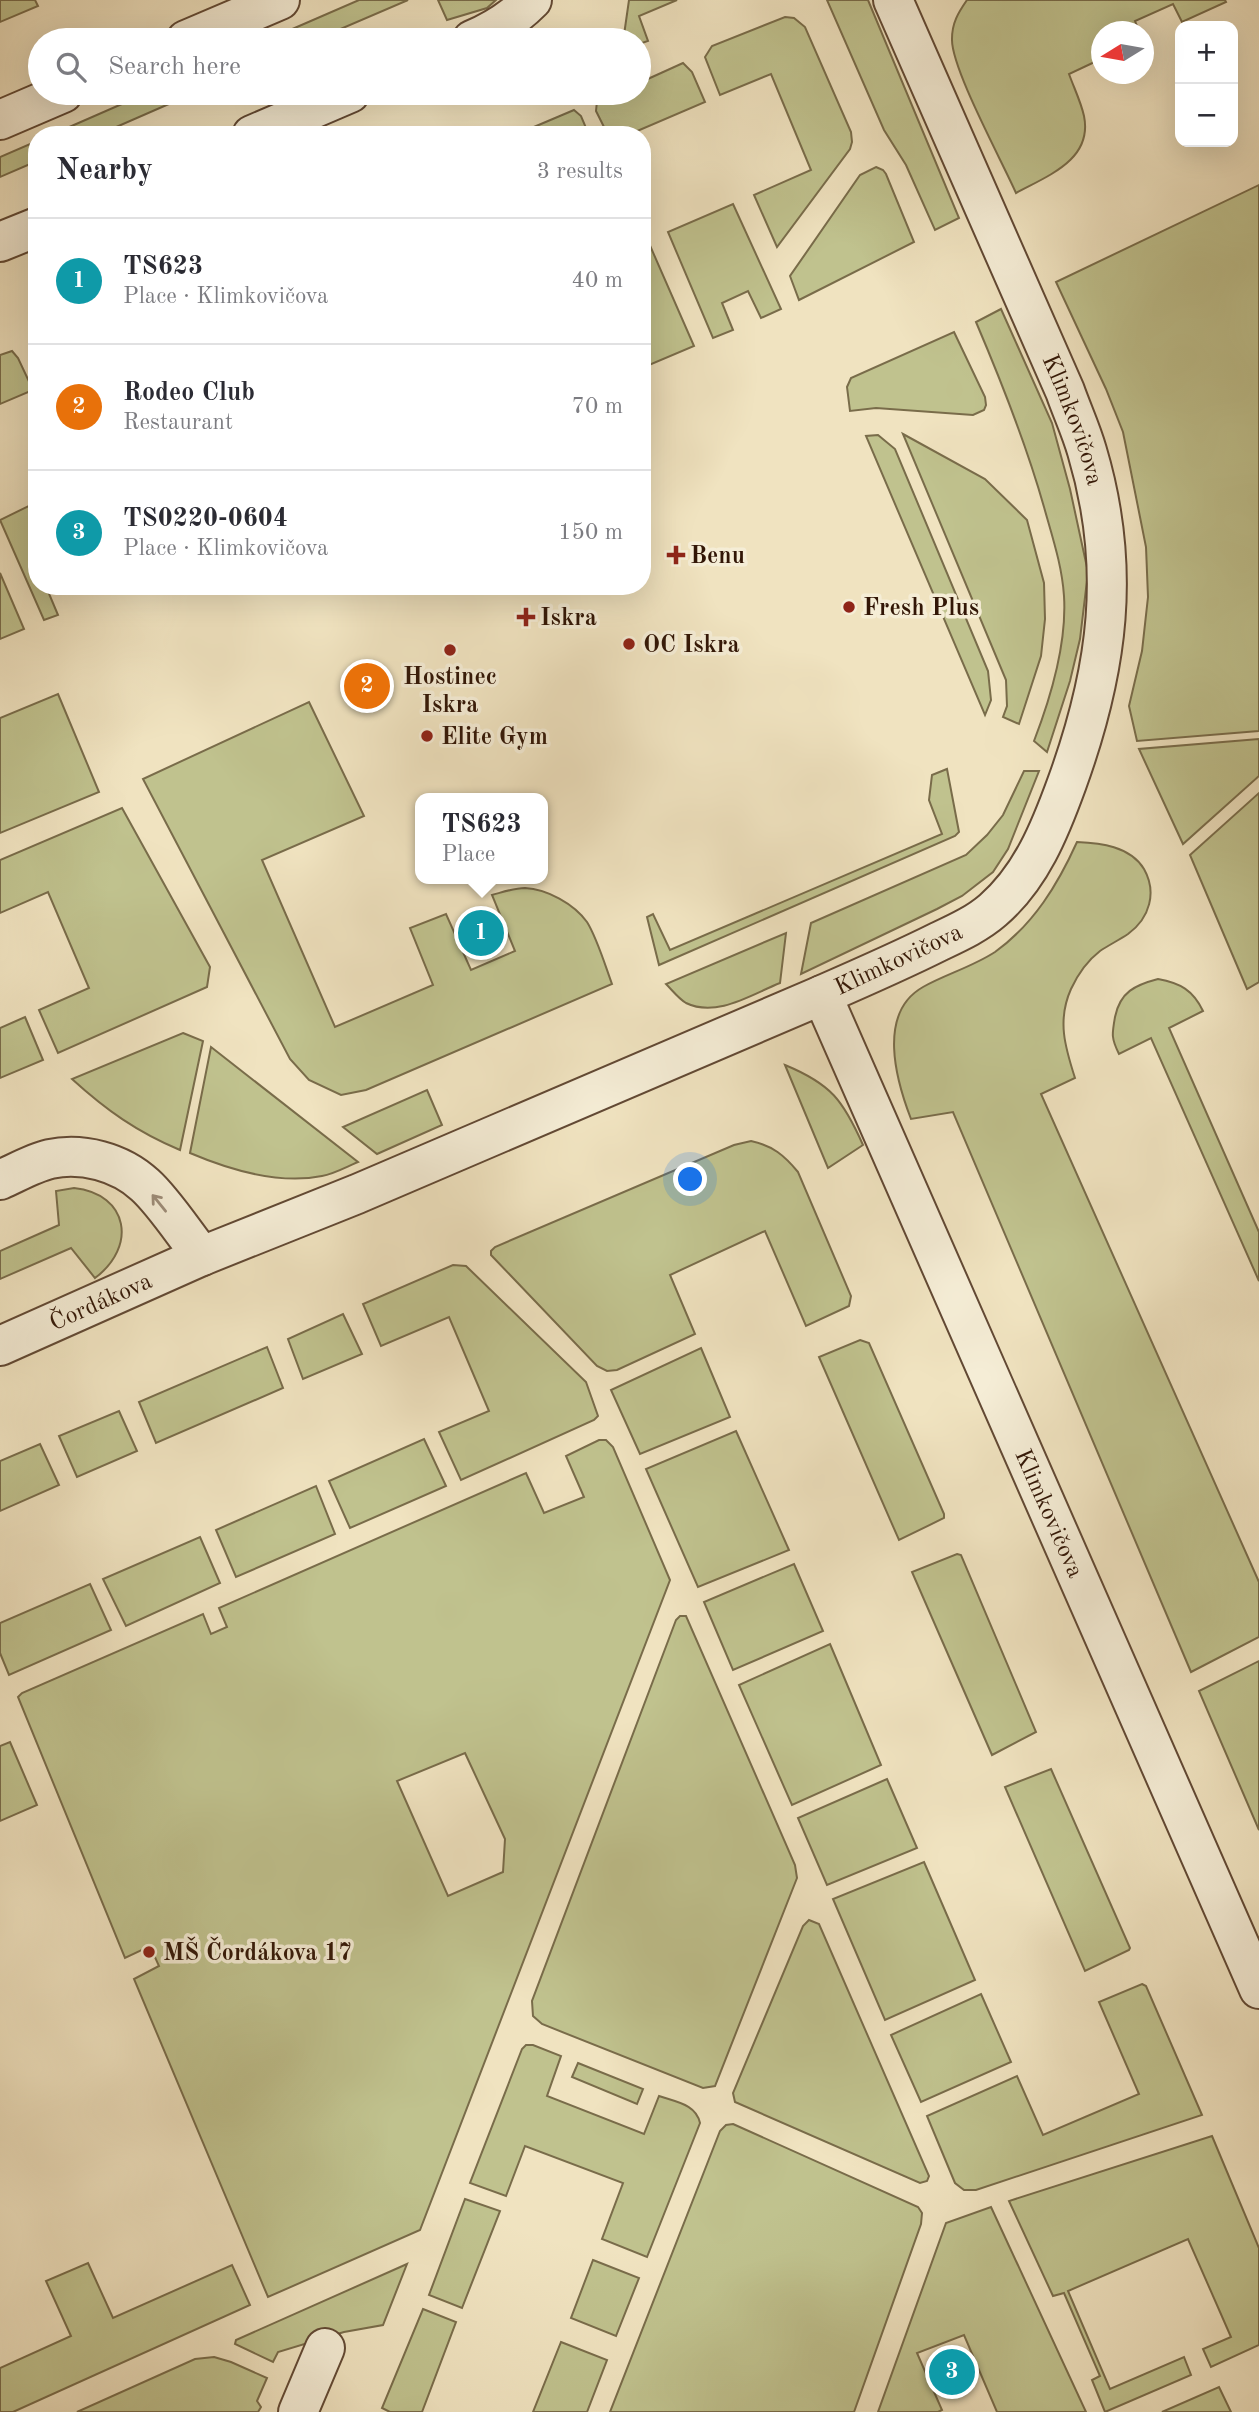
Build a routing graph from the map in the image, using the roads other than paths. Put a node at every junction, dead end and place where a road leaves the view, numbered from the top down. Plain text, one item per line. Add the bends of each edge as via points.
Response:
1 (280, 0) edge
2 (532, 0) edge
3 (893, 0) edge
4 (214, 28) edge
5 (498, 28) edge
6 (35, 105) edge
7 (322, 105) edge
8 (0, 120) edge
9 (272, 126) edge
10 (28, 231) edge
11 (0, 243) edge
12 (822, 995) junction
13 (0, 1180) edge
14 (202, 1256) junction
15 (0, 1346) edge
16 (1259, 1989) edge
17 (325, 2348) dead end
18 (298, 2412) edge

1 - 4 street
2 - 5 street
3 - 12 street, Klimkovičova via 1087,450 1104,534 1105,639 1095,694 1073,766 1040,850 1019,884 992,912 962,930
6 - 8 street
7 - 9 street
10 - 11 street
12 - 14 street, Čordákova
12 - 16 street, Klimkovičova
14 -> 13 street via 145,1184 118,1167 73,1156 48,1159
14 - 15 street, Čordákova
17 - 18 street

